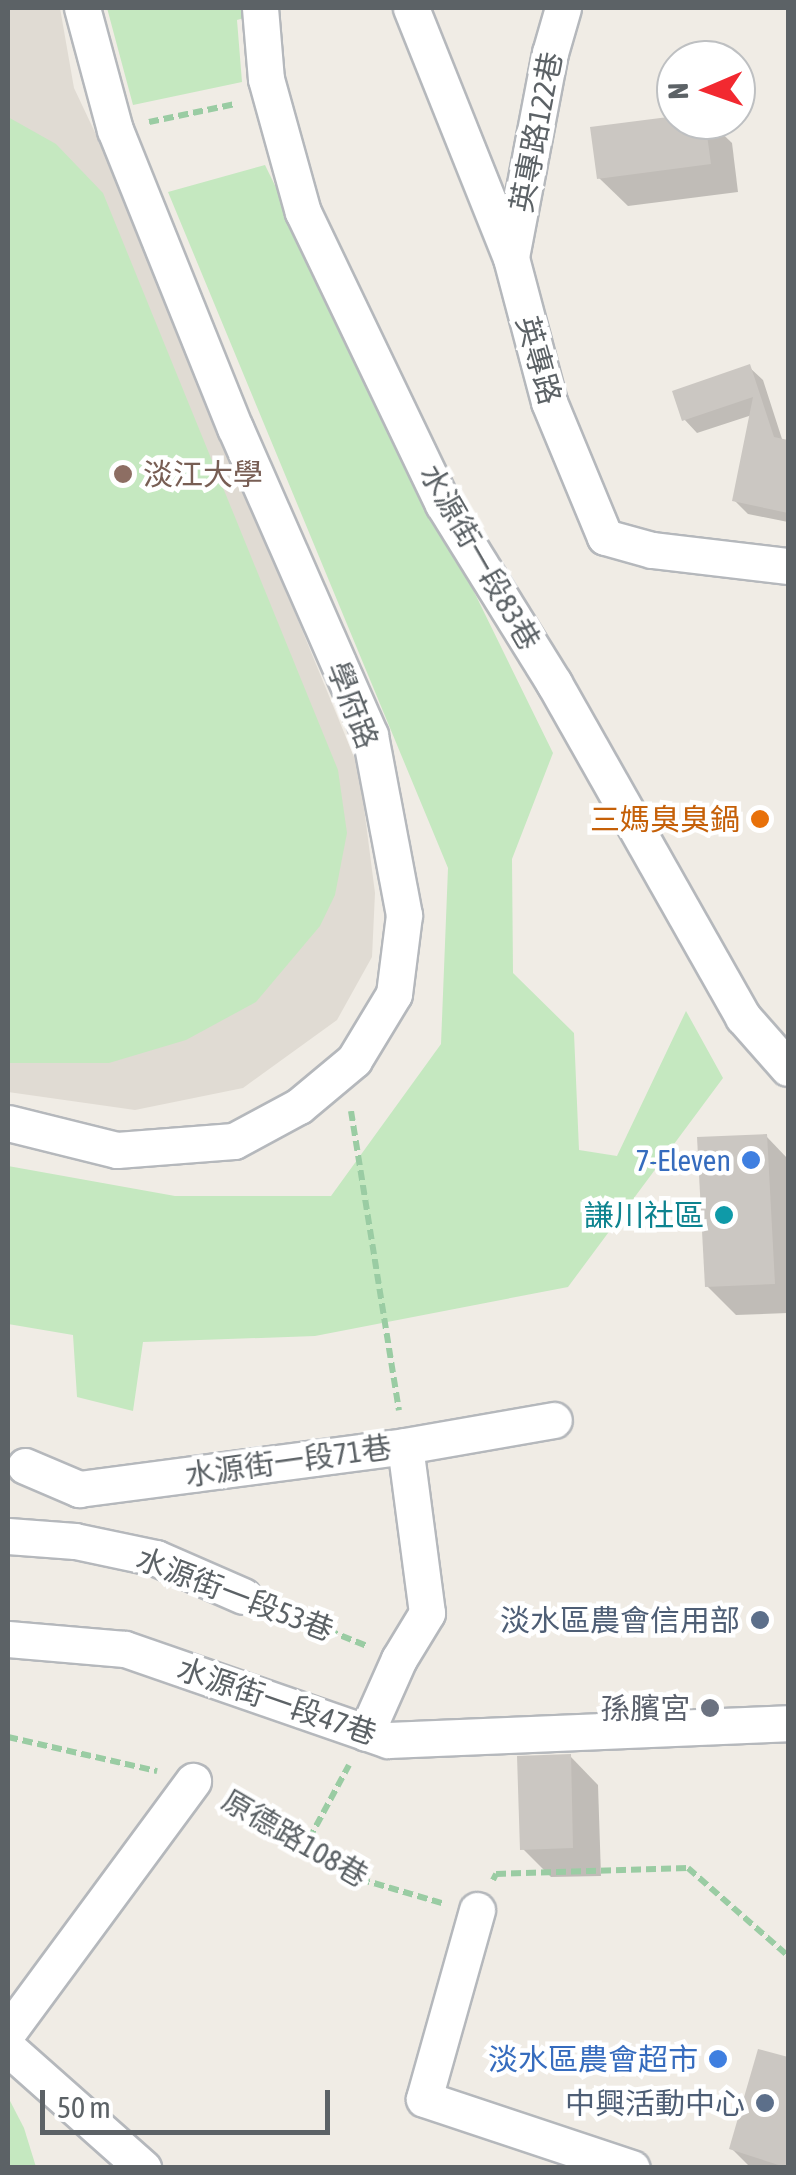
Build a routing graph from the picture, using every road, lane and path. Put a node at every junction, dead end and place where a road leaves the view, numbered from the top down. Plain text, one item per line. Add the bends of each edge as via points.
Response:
1 (82, 8) edge
2 (260, 8) edge
3 (412, 8) edge
4 (563, 8) edge
5 (271, 97) junction
6 (115, 130) junction
7 (511, 258) junction
8 (788, 566) edge
9 (360, 1049) junction
10 (788, 1068) edge
11 (8, 1123) edge
12 (554, 1420) dead end
13 (405, 1446) junction
14 (25, 1466) dead end
15 (79, 1489) junction
16 (8, 1536) edge
17 (75, 1540) junction
18 (243, 1596) joint
19 (8, 1639) edge
20 (399, 1659) junction
21 (788, 1723) edge
22 (366, 1733) junction
23 (8, 1737) edge
24 (193, 1781) junction
25 (309, 1839) junction
26 (477, 1910) junction
27 (788, 1956) edge
28 (8, 2032) edge
29 (8, 2048) edge
30 (143, 2168) edge
31 (632, 2168) edge

1 - 6 street, 學府路
2 - 5 street, 水源街一段83巷
3 - 7 street, 英專路
4 - 7 street, 英專路122巷
5 - 6 path
5 - 10 street, 水源街一段83巷 via 303,212 443,504 554,683 742,1018
6 - 9 street, 學府路 via 235,428 370,735 404,915 394,994
7 - 8 street, 英專路 via 549,402 605,536 652,550
9 - 11 street, 學府路 via 300,1106 234,1141 117,1150
9 - 13 path via 350,1105
12 - 13 street, 水源街一段71巷
13 - 15 street, 水源街一段71巷
13 - 20 street via 427,1613
14 - 15 street
15 - 17 street
16 - 17 street, 水源街一段53巷
17 - 18 street, 水源街一段53巷 via 156,1558
18 - 20 path, 水源街一段53巷
19 - 22 street, 水源街一段47巷 via 124,1649
20 - 22 street
21 - 22 street, 水源街一段47巷 via 388,1740
22 - 25 path
23 - 24 path
24 - 25 path, 原德路108巷
24 - 28 street, 原德路108巷
25 - 26 path, 原德路108巷 via 360,1879
26 - 27 path via 496,1874 688,1868
26 - 31 street via 424,2099
29 - 30 street

